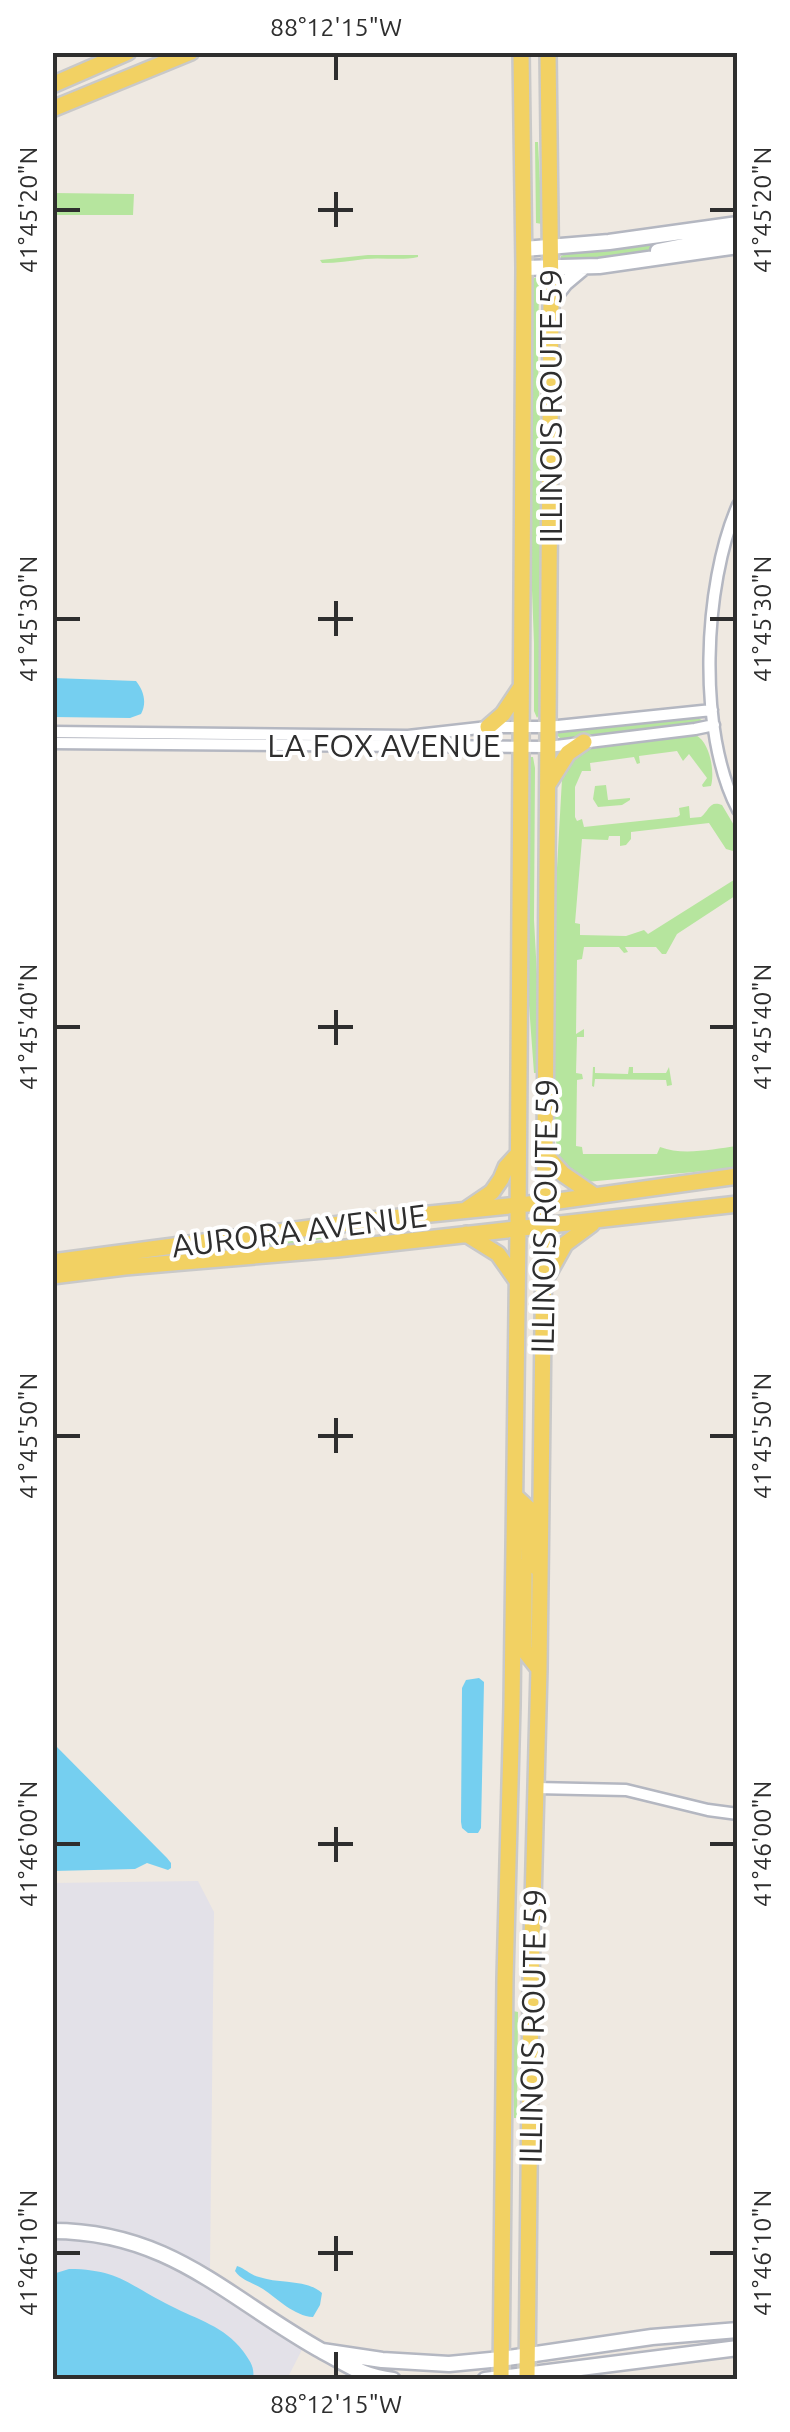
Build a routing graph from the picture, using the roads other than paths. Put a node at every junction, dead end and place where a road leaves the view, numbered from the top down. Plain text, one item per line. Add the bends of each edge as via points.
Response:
1 (128, 52) edge
2 (191, 52) edge
3 (522, 52) edge
4 (548, 52) edge
5 (52, 86) edge
6 (52, 108) edge
7 (738, 225) edge
8 (738, 246) edge
9 (550, 248) junction
10 (524, 249) junction
11 (591, 266) junction
12 (524, 268) junction
13 (550, 268) junction
14 (551, 301) junction
15 (738, 505) edge
16 (521, 687) junction
17 (712, 710) junction
18 (714, 725) junction
19 (488, 727) junction
20 (548, 727) junction
21 (521, 728) junction
22 (52, 732) edge
23 (584, 742) junction
24 (52, 743) edge
25 (521, 746) junction
26 (548, 746) junction
27 (547, 786) junction
28 (738, 810) edge
29 (546, 1154) junction
30 (517, 1155) junction
31 (738, 1176) edge
32 (596, 1196) junction
33 (545, 1202) junction
34 (518, 1204) junction
35 (738, 1204) edge
36 (465, 1210) junction
37 (596, 1221) junction
38 (545, 1227) junction
39 (518, 1230) junction
40 (466, 1234) junction
41 (52, 1262) edge
42 (52, 1276) edge
43 (517, 1280) junction
44 (544, 1281) junction
45 (515, 1496) junction
46 (514, 1562) junction
47 (540, 1570) junction
48 (539, 1670) junction
49 (536, 1788) junction
50 (738, 1814) edge
51 (52, 2231) edge
52 (738, 2330) edge
53 (738, 2348) edge
54 (322, 2351) junction
55 (528, 2355) junction
56 (502, 2360) junction
57 (528, 2377) edge
58 (501, 2379) edge
59 (393, 2380) edge
60 (486, 2380) edge

1 - 5 main road
2 - 6 main road
3 - 10 main road, ILLINOIS ROUTE 59
4 - 9 main road, ILLINOIS ROUTE 59
7 - 9 street
7 - 11 street via 724,238
8 - 11 street
9 - 10 street
9 - 13 main road, ILLINOIS ROUTE 59
10 - 12 main road, ILLINOIS ROUTE 59
11 - 13 street
11 - 14 street
12 - 13 street
12 - 16 main road, ILLINOIS ROUTE 59
13 - 14 main road, ILLINOIS ROUTE 59
14 - 20 main road, ILLINOIS ROUTE 59
15 - 17 street via 713,611
16 - 19 main road
16 - 21 main road, ILLINOIS ROUTE 59
17 - 18 street
17 - 20 street, LA FOX AVENUE
18 - 23 street, LA FOX AVENUE
18 - 28 street
19 - 21 street, LA FOX AVENUE
19 - 22 street, LA FOX AVENUE via 408,736
20 - 21 street, LA FOX AVENUE
20 - 26 main road, ILLINOIS ROUTE 59
21 - 25 main road, ILLINOIS ROUTE 59
23 - 26 street, LA FOX AVENUE
23 - 27 main road via 568,753
24 - 25 street, LA FOX AVENUE
25 - 26 street, LA FOX AVENUE
25 - 30 main road, ILLINOIS ROUTE 59
26 - 27 main road, ILLINOIS ROUTE 59
27 - 29 main road, ILLINOIS ROUTE 59
29 - 32 main road
29 - 33 main road, ILLINOIS ROUTE 59
30 - 34 main road, ILLINOIS ROUTE 59
30 - 36 main road via 492,1192
31 - 32 main road, AURORA AVENUE
32 - 33 main road, AURORA AVENUE
33 - 34 main road, AURORA AVENUE
33 - 38 main road, ILLINOIS ROUTE 59
34 - 36 main road, AURORA AVENUE
34 - 39 main road, ILLINOIS ROUTE 59
35 - 37 main road, AURORA AVENUE
36 - 41 main road, AURORA AVENUE
37 - 38 main road, AURORA AVENUE
37 - 44 main road via 565,1244
38 - 39 main road, AURORA AVENUE
38 - 44 main road, ILLINOIS ROUTE 59
39 - 40 main road, AURORA AVENUE
39 - 43 main road, ILLINOIS ROUTE 59
40 - 42 main road, AURORA AVENUE
40 - 43 main road via 498,1254
43 - 45 main road, ILLINOIS ROUTE 59
44 - 47 main road, ILLINOIS ROUTE 59
45 - 46 main road, ILLINOIS ROUTE 59
45 - 47 main road via 529,1509 529,1562
46 - 48 main road via 524,1574 524,1650
46 - 56 main road, ILLINOIS ROUTE 59
47 - 48 main road, ILLINOIS ROUTE 59
48 - 49 main road, ILLINOIS ROUTE 59
49 - 50 street via 626,1790
49 - 55 main road, ILLINOIS ROUTE 59
51 - 54 street via 105,2235 169,2256
52 - 55 street
53 - 57 street
54 - 56 street via 426,2363
54 - 59 street via 352,2370
55 - 56 street
55 - 57 main road, ILLINOIS ROUTE 59
56 - 58 main road, ILLINOIS ROUTE 59
57 - 58 street
58 - 60 street

